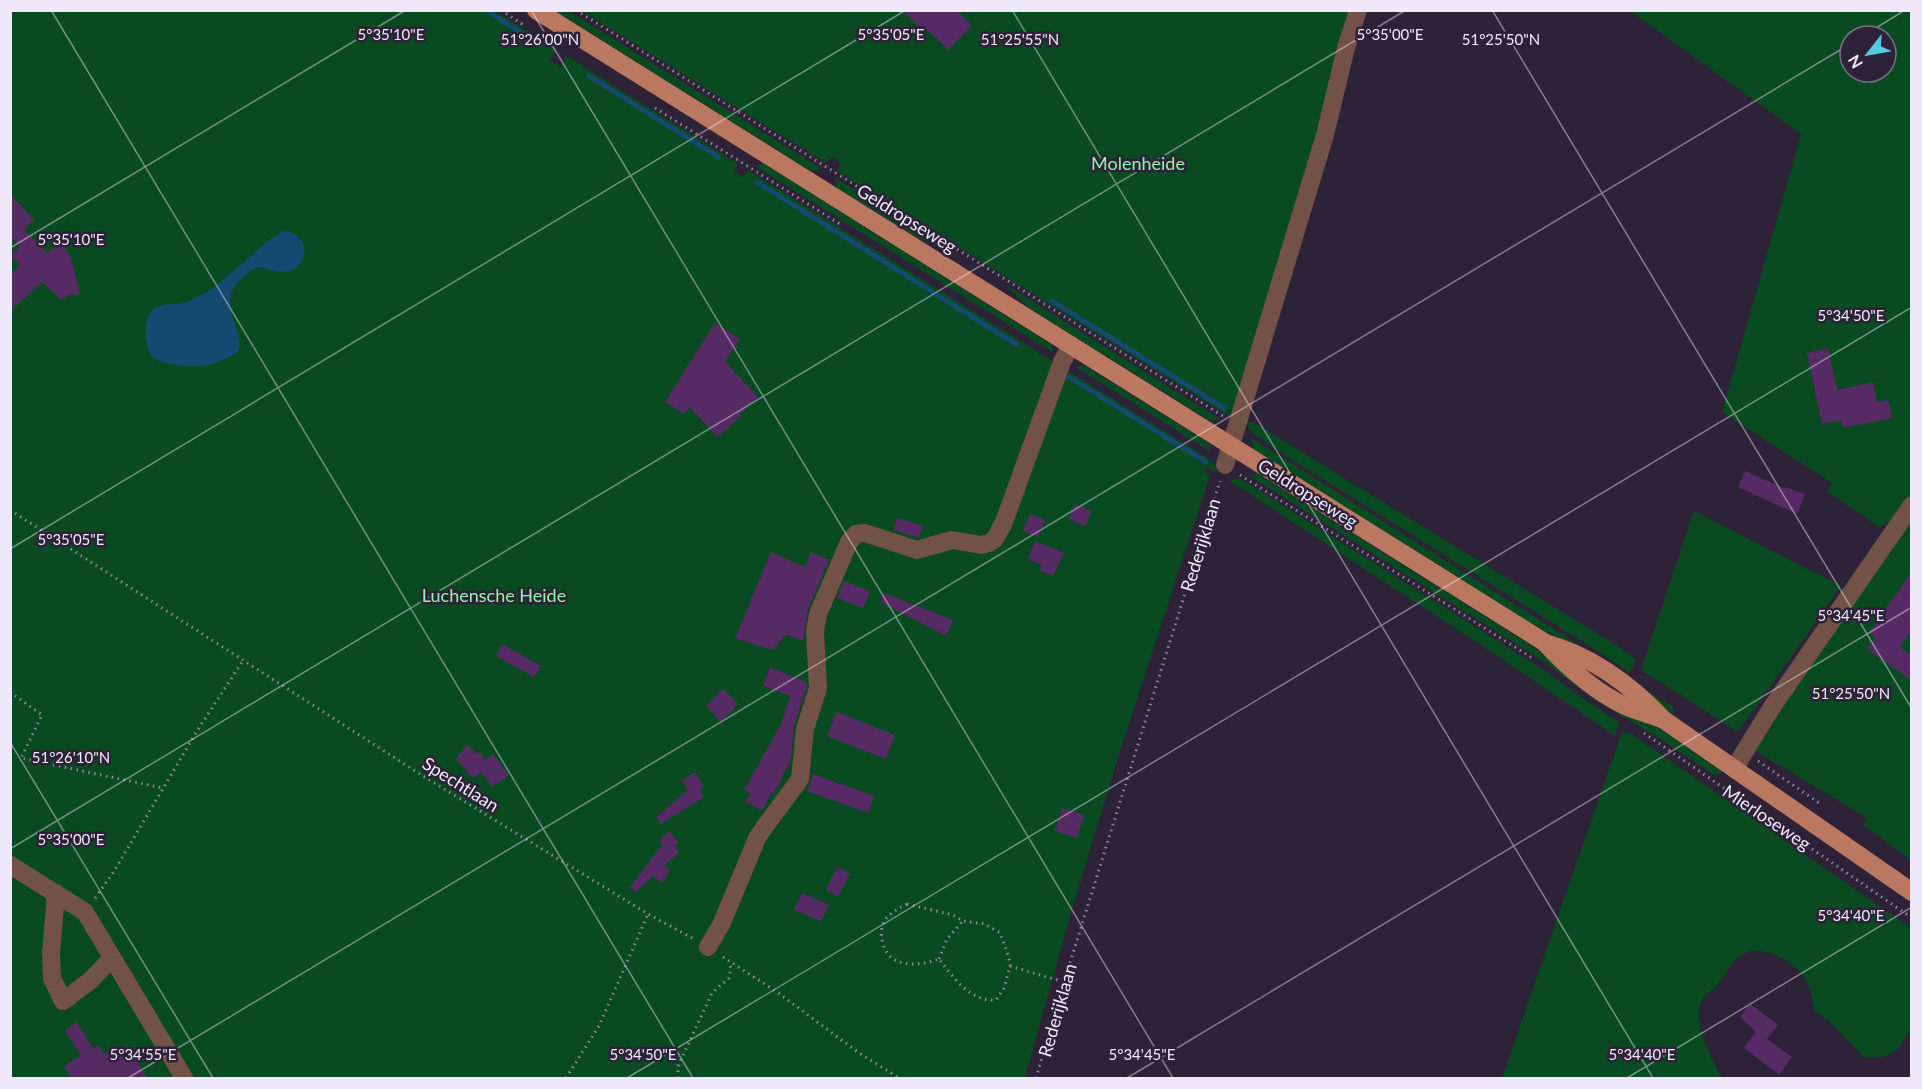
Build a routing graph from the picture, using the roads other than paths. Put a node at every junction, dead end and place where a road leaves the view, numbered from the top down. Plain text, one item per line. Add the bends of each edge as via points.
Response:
1 (536, 10) edge
2 (1358, 10) edge
3 (1071, 345) junction
4 (1231, 445) junction
5 (1225, 465) road end
6 (1911, 505) edge
7 (1628, 698) joint
8 (1734, 769) junction
9 (10, 865) edge
10 (1911, 892) edge
11 (56, 893) junction
12 (708, 947) road end
13 (112, 958) junction
14 (184, 1078) edge

1 - 3 main road, Geldropseweg
2 - 4 street via 1325,135
3 - 4 main road, Geldropseweg
3 - 12 street via 995,539 981,545 952,540 917,550 865,534 856,534 849,542 818,614 818,688 805,729 800,779 758,836
4 - 5 street
4 - 7 main road, Geldropseweg via 1544,642 1583,656
6 - 8 street
7 - 8 main road, Mierloseweg
8 - 10 main road, Mierloseweg
9 - 11 street
11 - 13 street via 85,912
11 - 13 street via 52,978 63,1001 92,980
13 - 14 street

